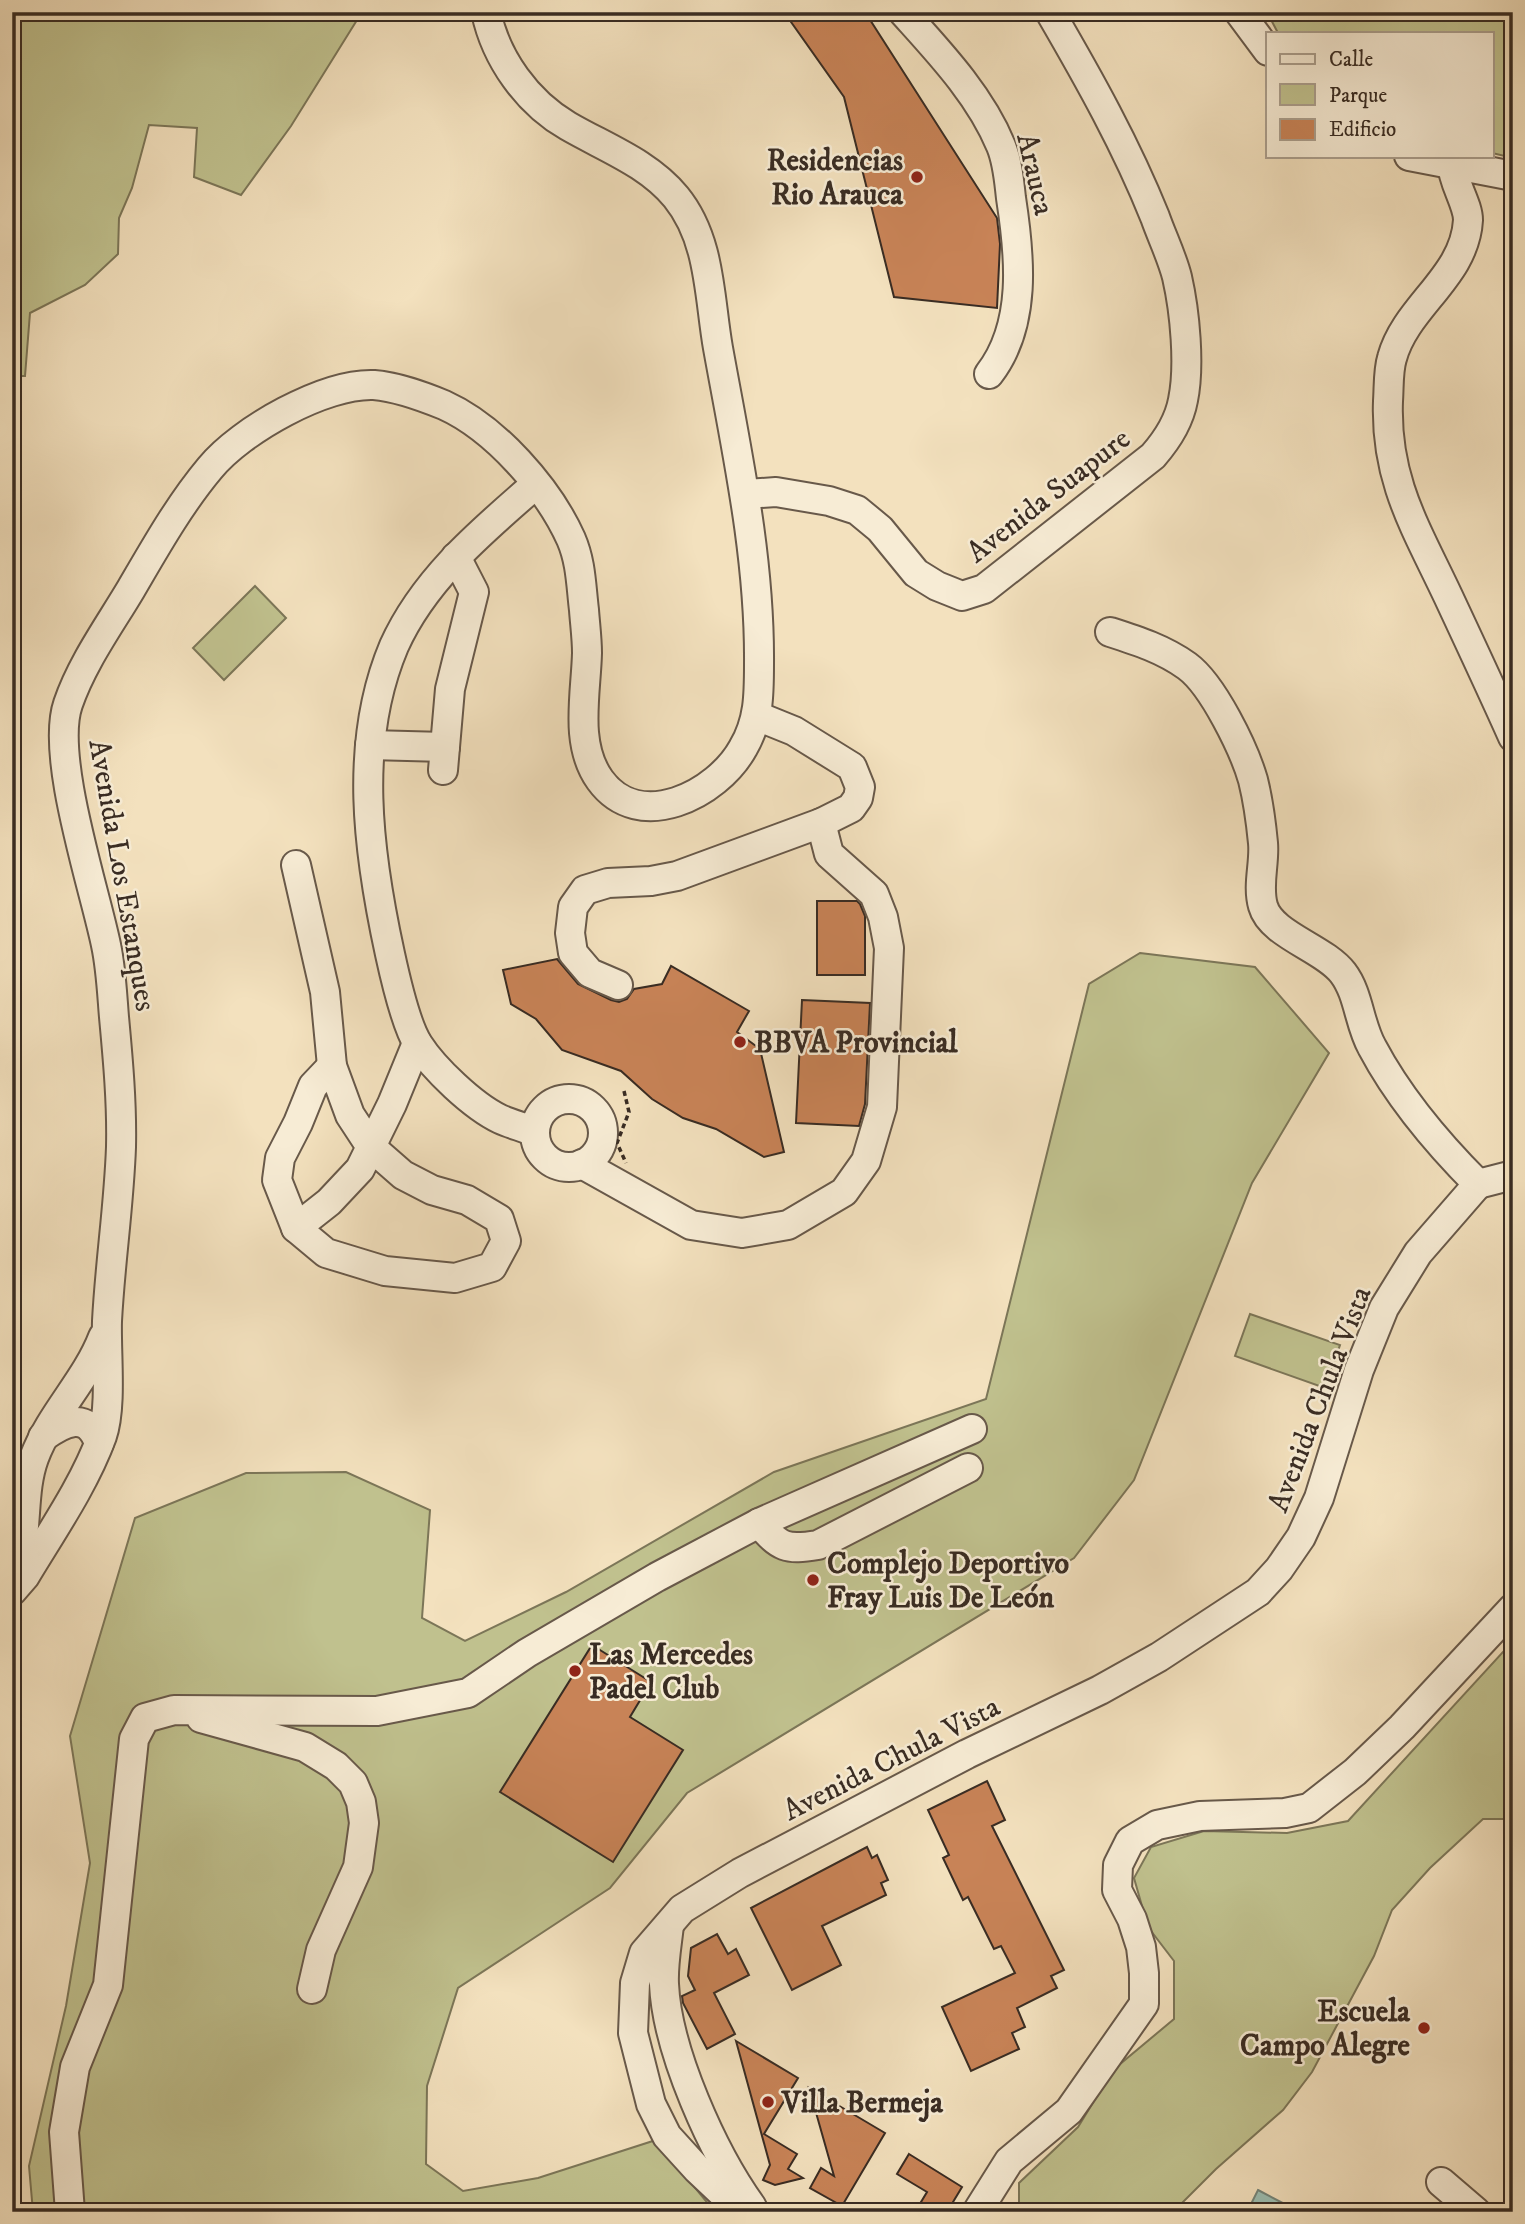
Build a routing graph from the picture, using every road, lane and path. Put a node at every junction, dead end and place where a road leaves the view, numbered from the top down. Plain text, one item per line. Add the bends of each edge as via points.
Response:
1 (486, 12) edge
2 (903, 12) edge
3 (1050, 12) edge
4 (1239, 12) edge
5 (1266, 48) edge
6 (1420, 158) edge
7 (1452, 164) junction
8 (1513, 176) edge
9 (989, 374) dead end
10 (536, 484) junction
11 (746, 494) junction
12 (456, 557) junction
13 (1110, 632) dead end
14 (757, 716) junction
15 (1513, 737) edge
16 (370, 745) junction
17 (821, 823) junction
18 (296, 865) dead end
19 (618, 985) dead end
20 (417, 1043) junction
21 (332, 1066) junction
22 (624, 1091) dead end
23 (535, 1132) junction
24 (371, 1147) junction
25 (582, 1164) junction
26 (627, 1164) dead end
27 (1513, 1175) edge
28 (1478, 1184) junction
29 (296, 1228) junction
30 (107, 1327) junction
31 (972, 1429) dead end
32 (42, 1438) junction
33 (99, 1443) junction
34 (968, 1468) dead end
35 (29, 1474) junction
36 (78, 1485) junction
37 (759, 1523) junction
38 (12, 1583) edge
39 (12, 1591) edge
40 (1513, 1608) edge
41 (174, 1710) junction
42 (669, 1925) junction
43 (312, 1989) dead end
44 (1441, 2182) dead end
45 (70, 2212) edge
46 (746, 2212) edge
47 (756, 2212) edge
48 (977, 2212) edge
49 (1476, 2212) edge

1 - 11 street via 495,45 509,69 541,106 660,179 694,223 705,256
2 - 9 street, Arauca via 979,104 1001,147 1008,173 1018,274 1009,340
3 - 11 street, Avenida Suapure via 1136,171 1177,276 1185,377 1183,401 1165,441 1153,456 984,589 962,596 916,573 880,529 857,510 829,500 776,492
4 - 5 street
6 - 7 street
7 - 8 street
7 - 15 street via 1468,218 1460,256 1410,321 1392,358 1387,430 1399,491 1421,545
10 - 12 street
10 - 14 street, Avenida Los Estanques via 553,505 576,551 588,644 583,727 587,755 604,786 637,806 660,807 700,792 733,763
10 - 30 street, Avenida Los Estanques via 479,424 428,399 367,384 313,398 255,430 212,466 171,522 88,662 65,712 64,743 108,953 121,1102
11 - 14 street, Avenida Los Estanques via 760,622
12 - 16 street via 424,595 395,644 379,687
12 - 16 street via 474,592 450,689 444,759
13 - 28 street via 1168,654 1189,668 1214,696 1252,779 1264,846 1263,907 1278,927 1318,951 1343,973 1370,1044 1391,1079 1444,1151
14 - 17 street via 794,731 852,767 860,787 858,798 852,808
16 - 20 street via 370,827 382,914 396,985
17 - 19 street via 677,876 585,890 573,907 573,953 590,973
17 - 25 street via 829,854 874,894 889,948 882,1107 866,1161 844,1192 788,1225 742,1233 691,1225
18 - 21 street via 325,992
20 - 23 street via 450,1082 498,1118
20 - 24 street
21 - 24 street via 350,1115
21 - 29 street via 313,1086 280,1158 277,1180
22 - 26 path via 629,1112 617,1143
23 - 25 street via 537,1144 553,1163
23 - 25 street via 537,1120 554,1102 571,1098 588,1104 600,1119 603,1133 596,1153
24 - 29 street via 360,1169
24 - 29 street via 403,1175 467,1200 499,1219 506,1241 492,1267 454,1278 385,1271 326,1253
27 - 28 street
28 - 42 street, Avenida Chula Vista via 1418,1253 1384,1308 1359,1370 1319,1498 1301,1537 1258,1592 1100,1690 740,1873 682,1909
30 - 32 street, Avenida Los Estanques via 95,1358
30 - 33 street, Avenida Los Estanques via 106,1427
31 - 37 street
32 - 33 street via 72,1421 89,1427
32 - 35 street, Avenida Los Estanques
33 - 36 street, Avenida Los Estanques
34 - 37 street via 818,1545 796,1548 779,1544
35 - 36 street via 49,1493
35 - 38 street, Avenida Los Estanques via 22,1549
36 - 39 street, Avenida Los Estanques
37 - 41 street via 645,1584 468,1693 377,1711
40 - 48 street via 1402,1727 1309,1808 1200,1816 1157,1825 1130,1841 1118,1866 1117,1890 1141,1947 1144,2004 1069,2110 1009,2161
41 - 43 street via 304,1747 336,1766 353,1783 364,1823 358,1867 321,1950
41 - 45 street via 145,1718 134,1739 108,1985 75,2067 64,2132
42 - 46 street, Avenida Chula Vista via 644,1953 635,1983 633,2033 642,2074 667,2136
42 - 47 street via 664,1983 668,2022 702,2116
44 - 49 street

